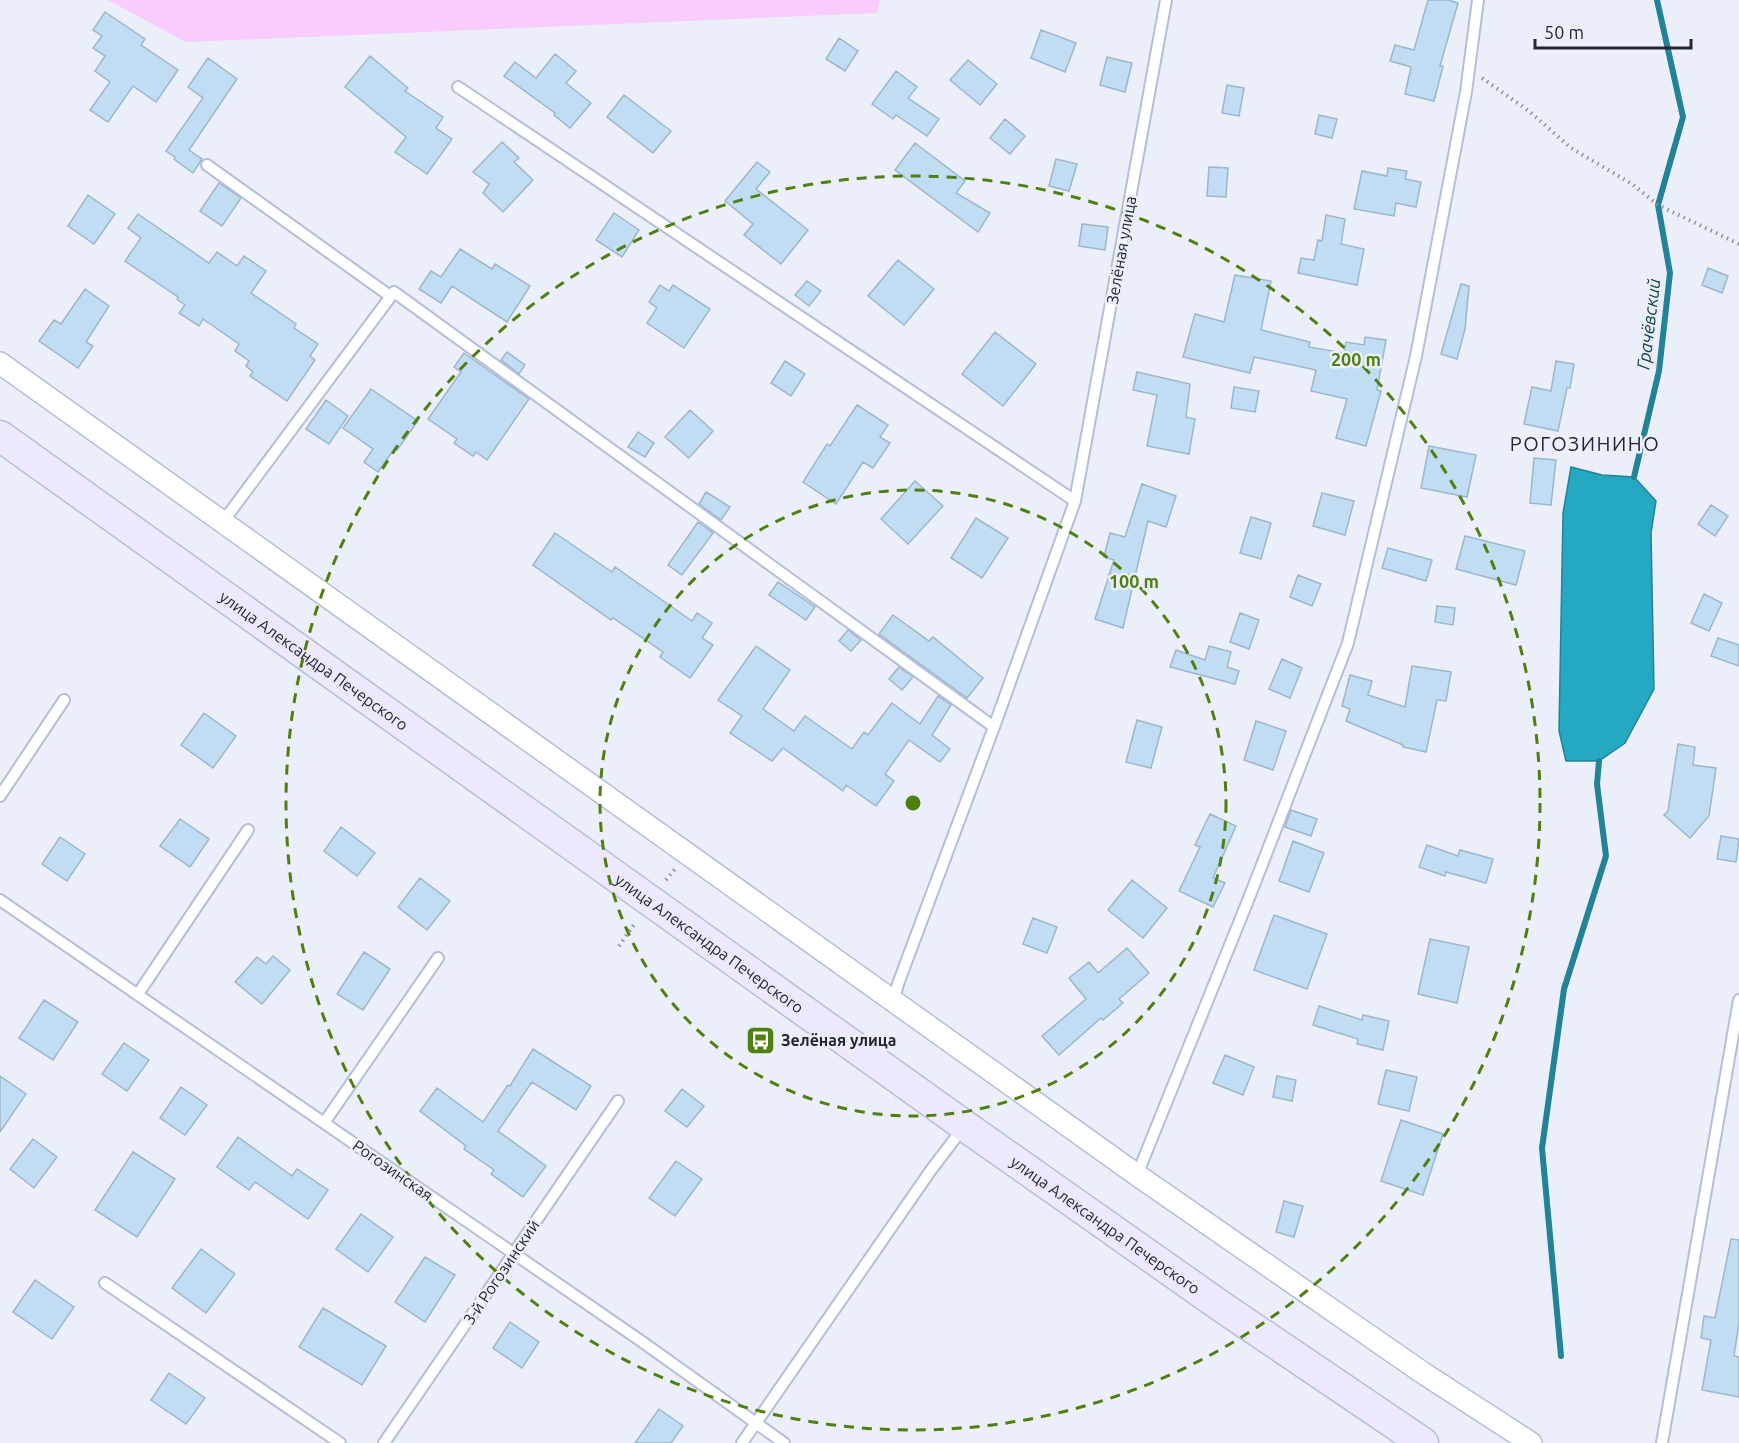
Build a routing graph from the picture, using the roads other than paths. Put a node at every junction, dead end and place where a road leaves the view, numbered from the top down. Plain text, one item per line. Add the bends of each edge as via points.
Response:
1 (1166, 0) edge
2 (1478, 0) edge
3 (458, 87) dead end
4 (207, 165) dead end
5 (390, 296) junction
6 (0, 363) edge
7 (0, 436) edge
8 (1075, 501) junction
9 (222, 523) junction
10 (64, 700) dead end
11 (994, 727) junction
12 (0, 796) edge
13 (248, 830) dead end
14 (0, 900) edge
15 (438, 957) dead end
16 (138, 994) junction
17 (1739, 1000) edge
18 (893, 1002) junction
19 (618, 1101) dead end
20 (324, 1123) junction
21 (965, 1126) junction
22 (1137, 1175) junction
23 (514, 1253) junction
24 (105, 1283) dead end
25 (756, 1423) junction
26 (340, 1443) edge
27 (384, 1443) edge
28 (742, 1443) edge
29 (784, 1443) edge
30 (1423, 1443) edge
31 (1530, 1443) edge
32 (1662, 1443) edge

1 - 8 lane, Зелёная улица
2 - 22 lane via 1416,356 1348,643
3 - 8 lane
4 - 5 lane
5 - 9 lane
5 - 11 lane via 394,292
6 - 9 street
7 - 21 main road, улица Александра Печерского
8 - 11 lane, Зелёная улица
9 - 18 street
10 - 12 lane
11 - 18 lane, Зелёная улица
13 - 16 lane
14 - 16 lane, Рогозинская
15 - 20 lane
16 - 20 lane, Рогозинская
17 - 32 lane
18 - 22 street
19 - 23 lane, 3-й Рогозинский
20 - 23 lane, Рогозинская
21 - 25 lane
21 - 30 main road, улица Александра Печерского
22 - 31 street
23 - 25 lane, Рогозинская
23 - 27 lane, 3-й Рогозинский
24 - 26 lane
25 - 28 lane
25 - 29 lane, Рогозинская

